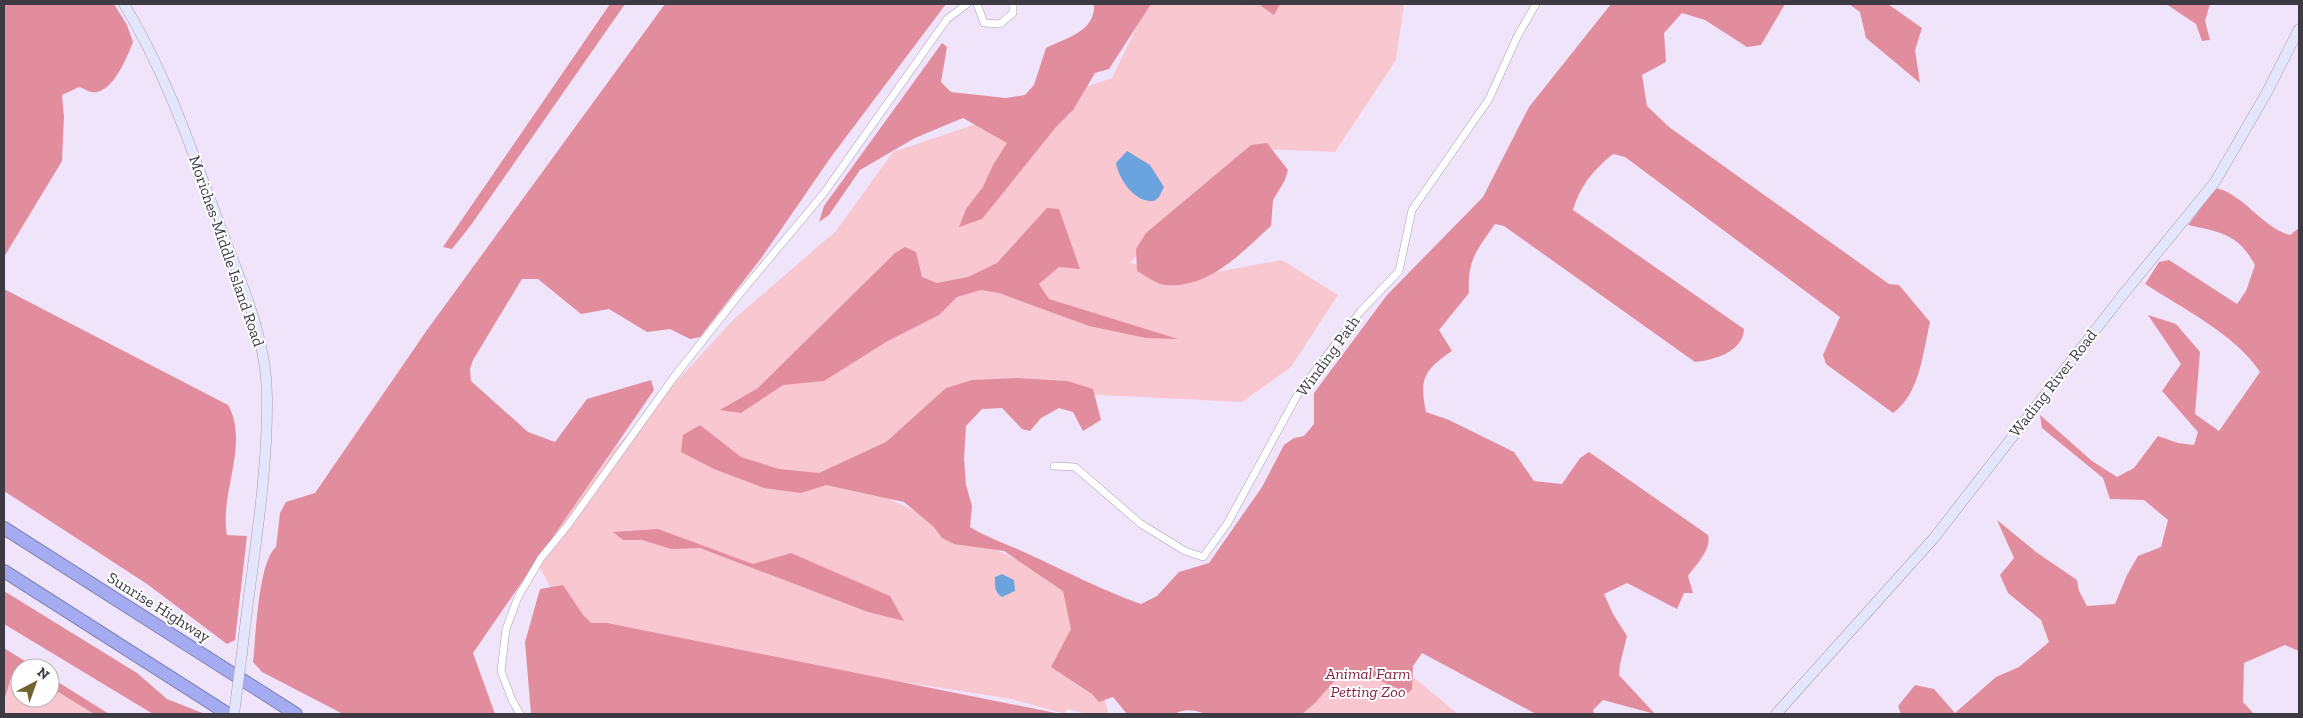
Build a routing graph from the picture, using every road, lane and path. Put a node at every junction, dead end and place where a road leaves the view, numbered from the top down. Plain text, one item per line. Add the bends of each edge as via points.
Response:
1 (124, 4) edge
2 (967, 4) edge
3 (976, 4) edge
4 (1013, 4) edge
5 (1536, 4) edge
6 (2299, 29) edge
7 (1054, 466) dead end
8 (4, 528) edge
9 (4, 571) edge
10 (228, 714) edge
11 (234, 714) edge
12 (296, 714) edge
13 (520, 714) edge
14 (1776, 714) edge

1 - 11 main road, Moriches-Middle Island Road, bridge via 171,94 260,342 266,379 266,458
2 - 13 street via 947,19 824,193 674,377 542,558 518,597 506,629 501,671
3 - 4 street via 984,23 1000,24 1013,13
5 - 7 street, Winding Path via 1518,35 1489,100 1412,210 1399,271 1360,312 1300,392 1227,524 1203,557 1185,551 1141,524 1075,467
6 - 14 main road, Wading River Road via 2215,182 2115,304 1934,538
8 - 12 highway, Sunrise Highway
9 - 10 highway

